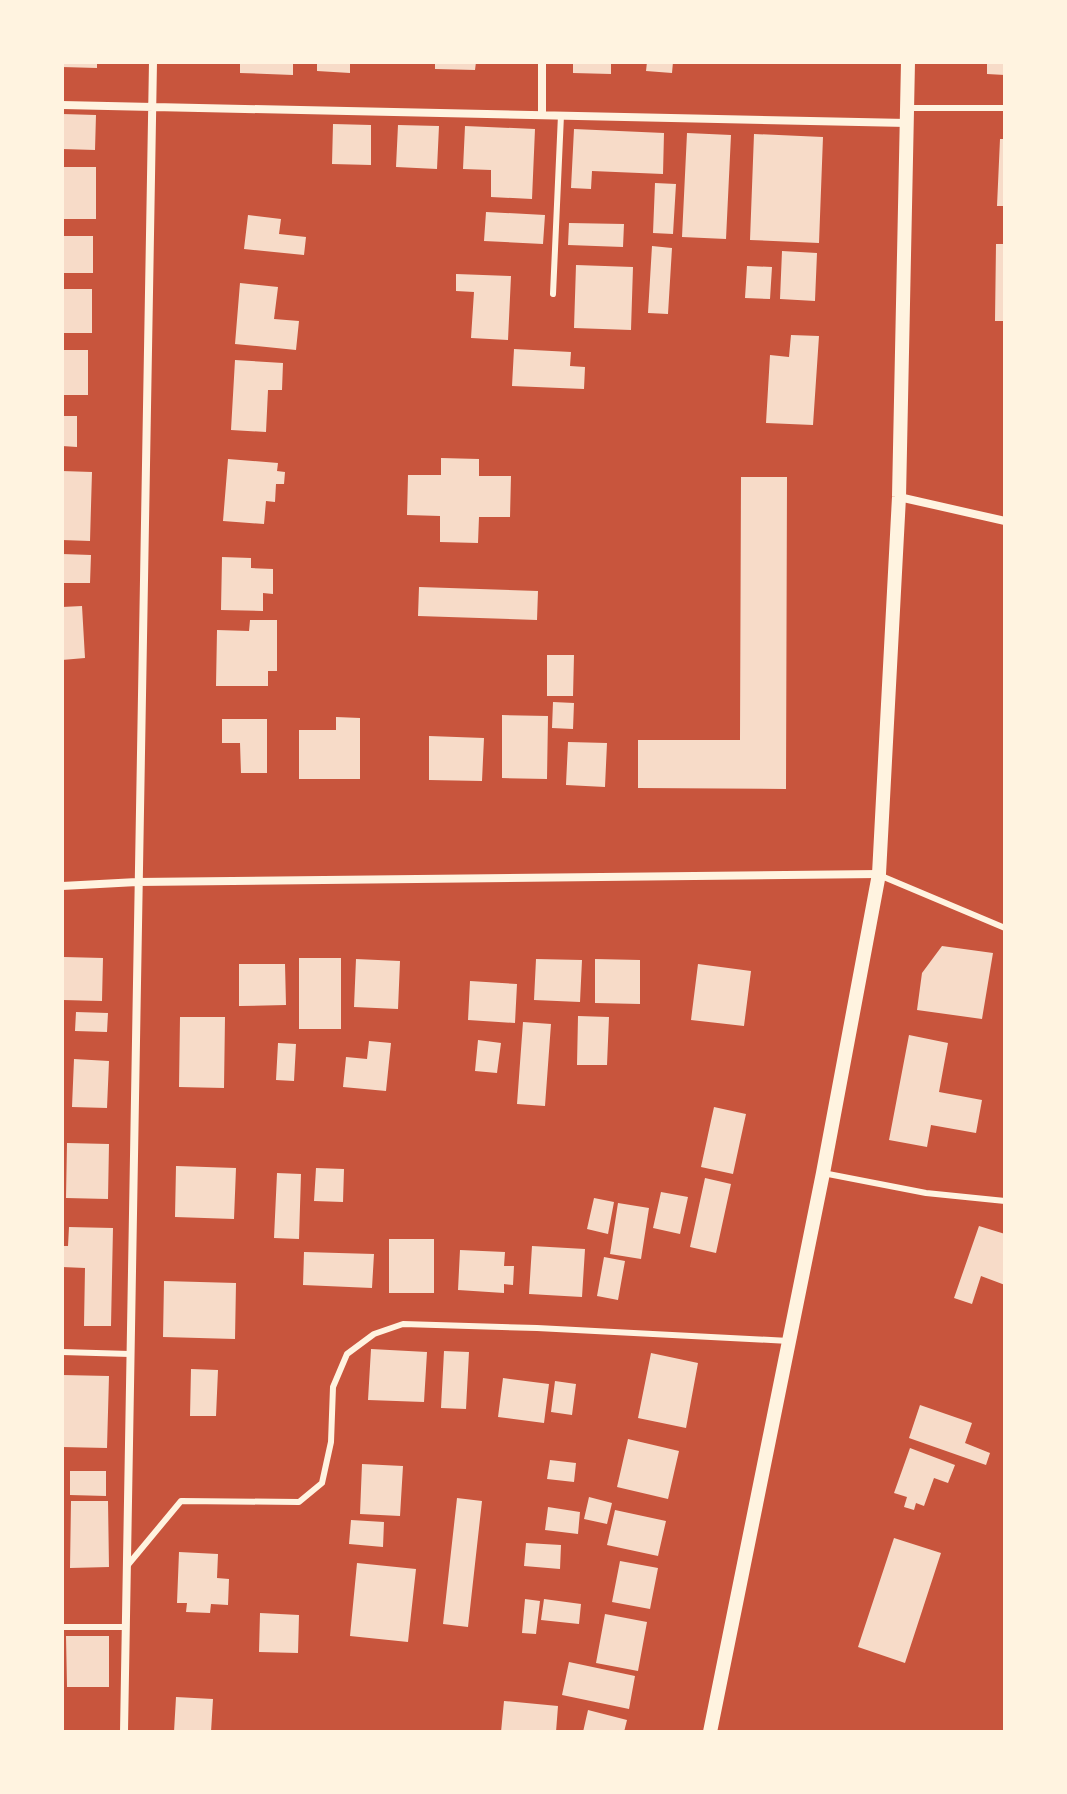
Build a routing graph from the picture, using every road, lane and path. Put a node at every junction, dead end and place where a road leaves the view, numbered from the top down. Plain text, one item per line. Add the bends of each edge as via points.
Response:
1 (153, 62) edge
2 (542, 62) edge
3 (908, 62) edge
4 (62, 105) edge
5 (152, 106) junction
6 (1005, 108) edge
7 (542, 115) junction
8 (561, 115) junction
9 (908, 116) junction
10 (553, 294) dead end
11 (899, 497) junction
12 (1005, 521) edge
13 (879, 874) junction
14 (137, 882) junction
15 (62, 886) edge
16 (1005, 928) edge
17 (823, 1173) junction
18 (1005, 1201) edge
19 (789, 1341) junction
20 (62, 1352) edge
21 (130, 1354) junction
22 (127, 1566) junction
23 (62, 1627) edge
24 (125, 1627) junction
25 (124, 1732) edge
26 (710, 1732) edge

1 - 5 street
2 - 7 street
3 - 9 street
4 - 5 street
5 - 7 street
5 - 14 street
6 - 9 lane
7 - 8 street
8 - 9 street
8 - 10 lane
9 - 11 street
11 - 12 street
11 - 13 street
13 - 14 street
13 - 16 lane
13 - 17 street
14 - 15 street
14 - 21 street
17 - 18 lane via 926,1193
17 - 19 street
19 - 22 lane via 403,1324 374,1334 347,1354 333,1387 331,1442 322,1483 299,1502 181,1501
19 - 26 street
20 - 21 lane
21 - 22 street
22 - 24 street
23 - 24 lane
24 - 25 street

